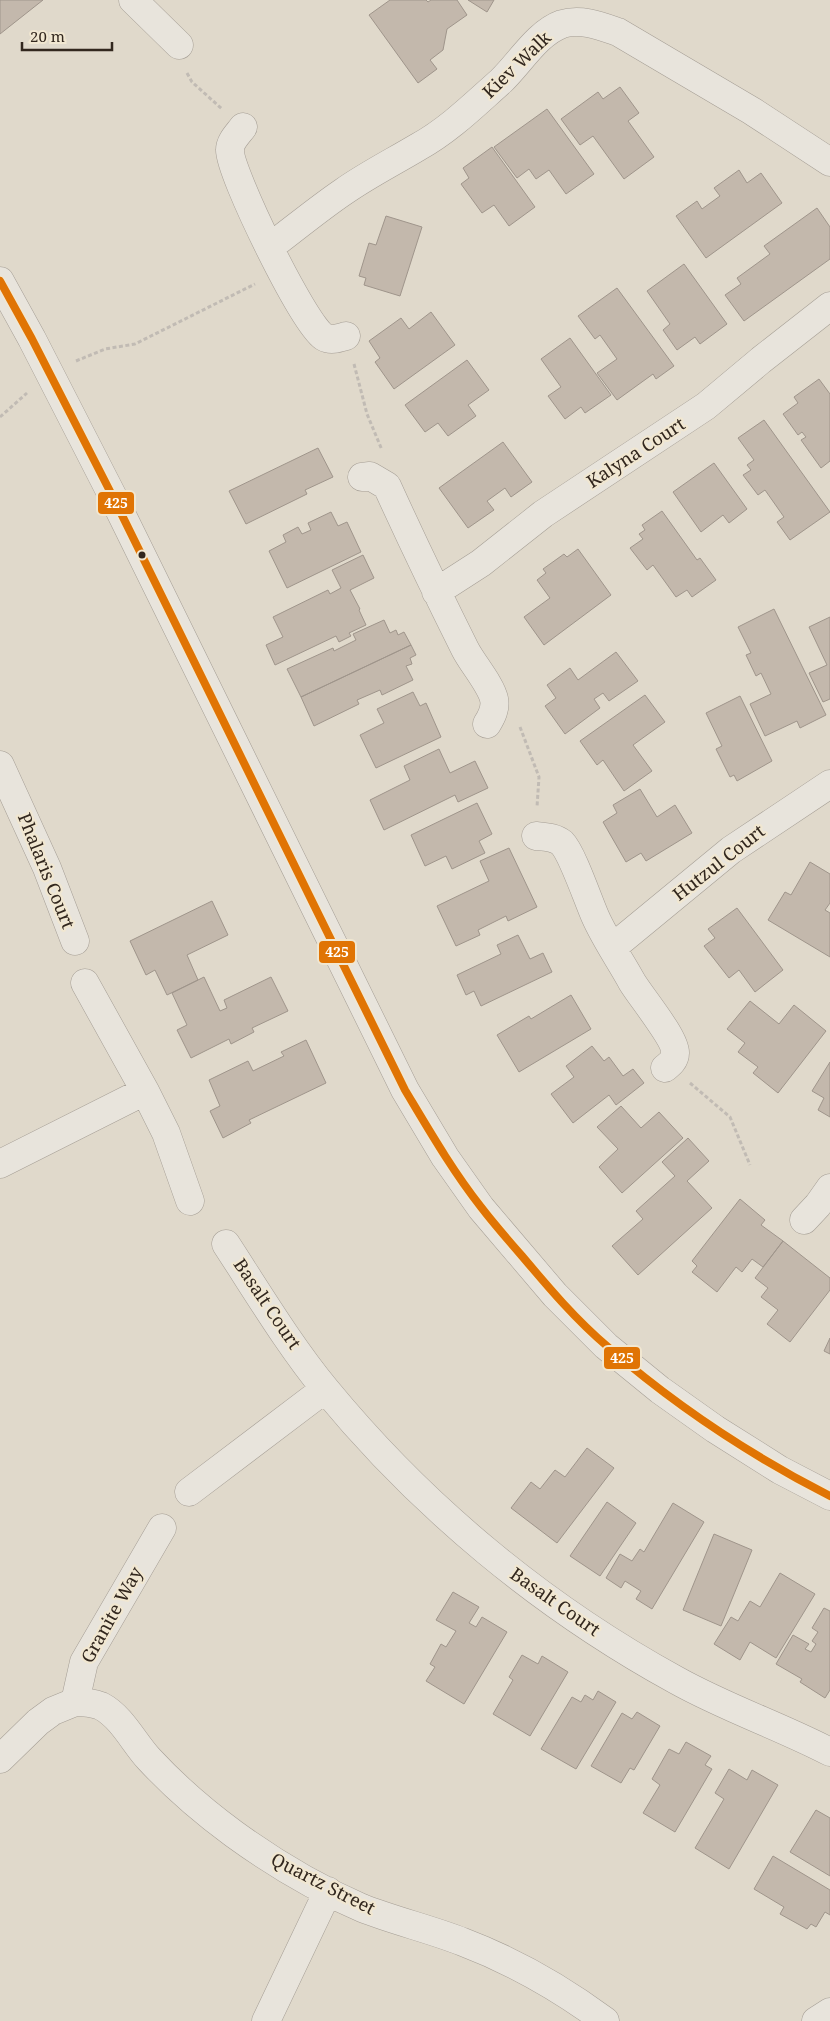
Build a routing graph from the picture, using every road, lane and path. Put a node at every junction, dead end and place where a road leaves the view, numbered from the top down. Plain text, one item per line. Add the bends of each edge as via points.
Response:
1 (133, 0) edge
2 (180, 55) joint
3 (243, 128) joint
4 (830, 162) edge
5 (270, 247) junction
6 (282, 271) junction
7 (0, 281) edge
8 (830, 306) edge
9 (343, 337) joint
10 (49, 372) junction
11 (0, 418) edge
12 (370, 478) joint
13 (436, 592) junction
14 (494, 696) junction
15 (487, 724) dead end
16 (0, 765) edge
17 (830, 784) edge
18 (8, 803) edge
19 (540, 836) joint
20 (74, 942) dead end
21 (612, 948) junction
22 (85, 983) dead end
23 (667, 1066) joint
24 (145, 1091) junction
25 (0, 1164) edge
26 (750, 1165) dead end
27 (830, 1190) edge
28 (190, 1201) dead end
29 (804, 1220) dead end
30 (226, 1244) dead end
31 (326, 1389) junction
32 (189, 1492) dead end
33 (830, 1496) edge
34 (162, 1528) dead end
35 (75, 1702) junction
36 (830, 1752) edge
37 (0, 1759) edge
38 (328, 1891) junction
39 (830, 2012) edge
40 (266, 2021) edge
41 (605, 2021) edge
42 (816, 2021) edge

1 - 2 street
2 - 3 path via 192,82
3 - 5 street via 235,136 230,150 238,179
4 - 5 street, Kiev Walk via 752,111 618,32 596,24 562,24 546,34 510,72 450,125 342,192
5 - 6 street
6 - 9 street via 314,328 324,337
6 - 10 path via 135,344 105,349
7 - 10 street
8 - 13 street, Kalyna Court via 706,406 543,514
9 - 12 path via 352,356 367,414 384,455
10 - 11 path
10 - 33 street via 405,1090 445,1157 519,1254 606,1346 715,1429 780,1470
12 - 13 street via 387,486
13 - 14 street via 470,659
14 - 15 street via 493,712
14 - 19 path via 510,702 538,776
16 - 18 street, Phalaris Court
17 - 21 street, Hutzul Court via 732,850
18 - 20 street, Phalaris Court via 47,868
19 - 21 street via 562,843
21 - 23 street via 672,1042 676,1052
22 - 24 street
23 - 26 path via 730,1118
24 - 25 street
24 - 28 street via 166,1133
27 - 29 street
30 - 31 street, Basalt Court
31 - 32 street
31 - 36 street, Basalt Court via 404,1476 444,1515 533,1587 614,1643 677,1680 724,1705
34 - 35 street, Granite Way via 84,1662
35 - 37 street via 53,1711 38,1722
35 - 38 street, Quartz Street via 101,1706 148,1759 234,1834
38 - 40 street
38 - 41 street, Quartz Street via 361,1907 490,1954 560,1990
39 - 42 street

